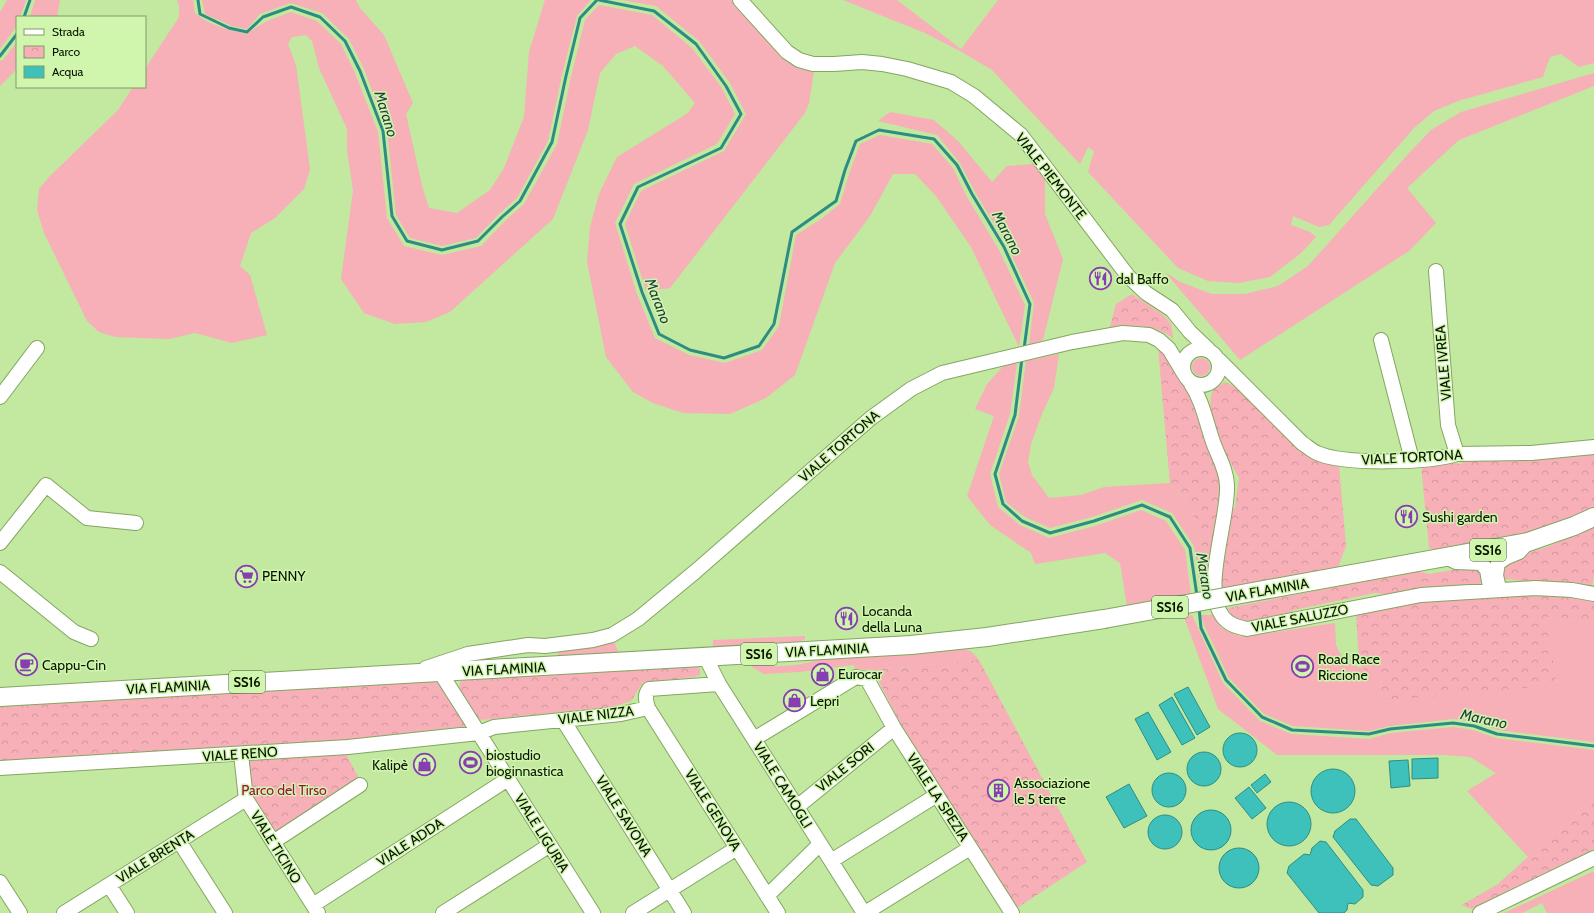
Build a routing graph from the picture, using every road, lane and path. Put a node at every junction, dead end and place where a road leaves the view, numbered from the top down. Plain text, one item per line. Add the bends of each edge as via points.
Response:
1 (740, 0) edge
2 (1436, 271) dead end
3 (1190, 332) junction
4 (1381, 340) dead end
5 (37, 348) dead end
6 (1169, 348) junction
7 (1208, 349) junction
8 (1190, 352) junction
9 (1218, 360) junction
10 (1187, 378) junction
11 (1237, 378) junction
12 (1213, 381) junction
13 (0, 397) edge
14 (1205, 416) junction
15 (1594, 447) edge
16 (1457, 454) junction
17 (1412, 460) junction
18 (1594, 517) edge
19 (136, 523) dead end
20 (1528, 542) junction
21 (0, 543) edge
22 (1448, 558) junction
23 (0, 572) edge
24 (1495, 589) junction
25 (1594, 594) edge
26 (90, 638) dead end
27 (545, 646) junction
28 (705, 656) junction
29 (534, 667) junction
30 (440, 672) junction
31 (412, 673) junction
32 (719, 684) junction
33 (0, 697) edge
34 (648, 708) junction
35 (563, 720) junction
36 (894, 728) junction
37 (479, 733) junction
38 (754, 739) junction
39 (241, 754) junction
40 (0, 768) edge
41 (508, 779) junction
42 (360, 785) dead end
43 (937, 795) junction
44 (246, 799) junction
45 (797, 806) junction
46 (179, 841) junction
47 (273, 842) junction
48 (820, 844) junction
49 (550, 846) junction
50 (737, 848) junction
51 (970, 848) junction
52 (1594, 858) edge
53 (831, 860) junction
54 (0, 882) edge
55 (109, 885) junction
56 (670, 890) junction
57 (767, 896) junction
58 (316, 909) edge
59 (1005, 911) edge
60 (20, 913) edge
61 (64, 913) edge
62 (127, 913) edge
63 (225, 913) edge
64 (443, 913) edge
65 (592, 913) edge
66 (633, 913) edge
67 (684, 913) edge
68 (778, 913) edge
69 (864, 913) edge
70 (1480, 913) edge

1 - 3 street, VIALE PIEMONTE via 786,52 799,60 813,64 862,62 888,65 951,82 974,96 1021,135 1128,276 1146,293 1172,310
2 - 16 street, VIALE IVREA via 1448,425
3 - 7 street, VIALE PIEMONTE
3 - 8 street
4 - 17 street
5 - 13 street
6 - 8 street, VIALE TORTONA
6 - 10 street, VIALE TORTONA
6 - 27 street, VIALE TORTONA via 1149,335 1123,333 1072,342 942,373 905,393 871,418 696,571 631,623 612,635
7 - 8 street
7 - 9 street
8 - 10 street via 1183,363
9 - 11 street, VIALE TORTONA
9 - 12 street via 1220,370
10 - 12 street via 1200,385
10 - 14 street, VIALE SALUZZO via 1198,395
11 - 12 street
11 - 17 street, VIALE TORTONA via 1302,443 1317,453 1348,460
12 - 14 street, VIALE SALUZZO
14 - 24 street, VIALE SALUZZO via 1225,470 1227,485 1214,580 1217,604 1222,617 1234,626 1247,629 1421,595
15 - 16 street, VIALE TORTONA via 1531,453
16 - 17 street, VIALE TORTONA via 1446,458
18 - 20 main road, VIA FLAMINIA / SS16
19 - 21 street via 87,518 46,485
20 - 22 main road, VIA FLAMINIA / SS16
20 - 24 street via 1519,552 1498,563
22 - 24 street via 1456,562 1481,563
22 - 28 main road, VIA FLAMINIA / SS16, bridge via 1104,619 987,637 911,645
23 - 26 street via 74,632
24 - 25 street, VIALE SALUZZO via 1535,588
27 - 29 street
27 - 31 street, VIALE TORTONA via 528,645 468,654
28 - 29 main road, VIA FLAMINIA / SS16
28 - 32 street, VIALE CAMOGLI
29 - 30 main road, VIA FLAMINIA / SS16
30 - 31 main road, VIA FLAMINIA / SS16
30 - 37 street, VIALE LIGURIA
31 - 33 main road, VIA FLAMINIA / SS16
32 - 34 street, VIALE NIZZA via 649,690 646,694
32 - 38 street, VIALE CAMOGLI
34 - 35 street, VIALE NIZZA via 621,714
34 - 50 street, VIALE GENOVA
35 - 37 street, VIALE NIZZA via 494,727
35 - 56 street, VIALE SAVONA
36 - 38 street, VIALE LA SPEZIA via 867,679 856,677
36 - 43 street, VIALE LA SPEZIA
36 - 45 street, VIALE SORI
37 - 39 street, VIALE RENO via 348,747
37 - 41 street, VIALE LIGURIA
38 - 45 street, VIALE CAMOGLI
39 - 40 street, VIALE RENO
39 - 44 street, VIALE TICINO
41 - 49 street, VIALE LIGURIA
41 - 58 street, VIALE ADDA
42 - 47 street
43 - 51 street, VIALE LA SPEZIA
43 - 53 street
44 - 46 street, VIALE BRENTA
44 - 47 street, VIALE TICINO
45 - 48 street, VIALE CAMOGLI
46 - 55 street, VIALE BRENTA
46 - 63 street
47 - 58 street, VIALE TICINO
48 - 53 street, VIALE CAMOGLI
48 - 57 street
49 - 64 street
49 - 65 street, VIALE LIGURIA
50 - 56 street
50 - 57 street, VIALE GENOVA
51 - 59 street, VIALE LA SPEZIA
51 - 69 street
52 - 70 street
53 - 69 street, VIALE CAMOGLI
54 - 60 street
55 - 61 street, VIALE BRENTA
55 - 62 street
56 - 66 street
56 - 67 street, VIALE SAVONA
57 - 68 street, VIALE GENOVA

